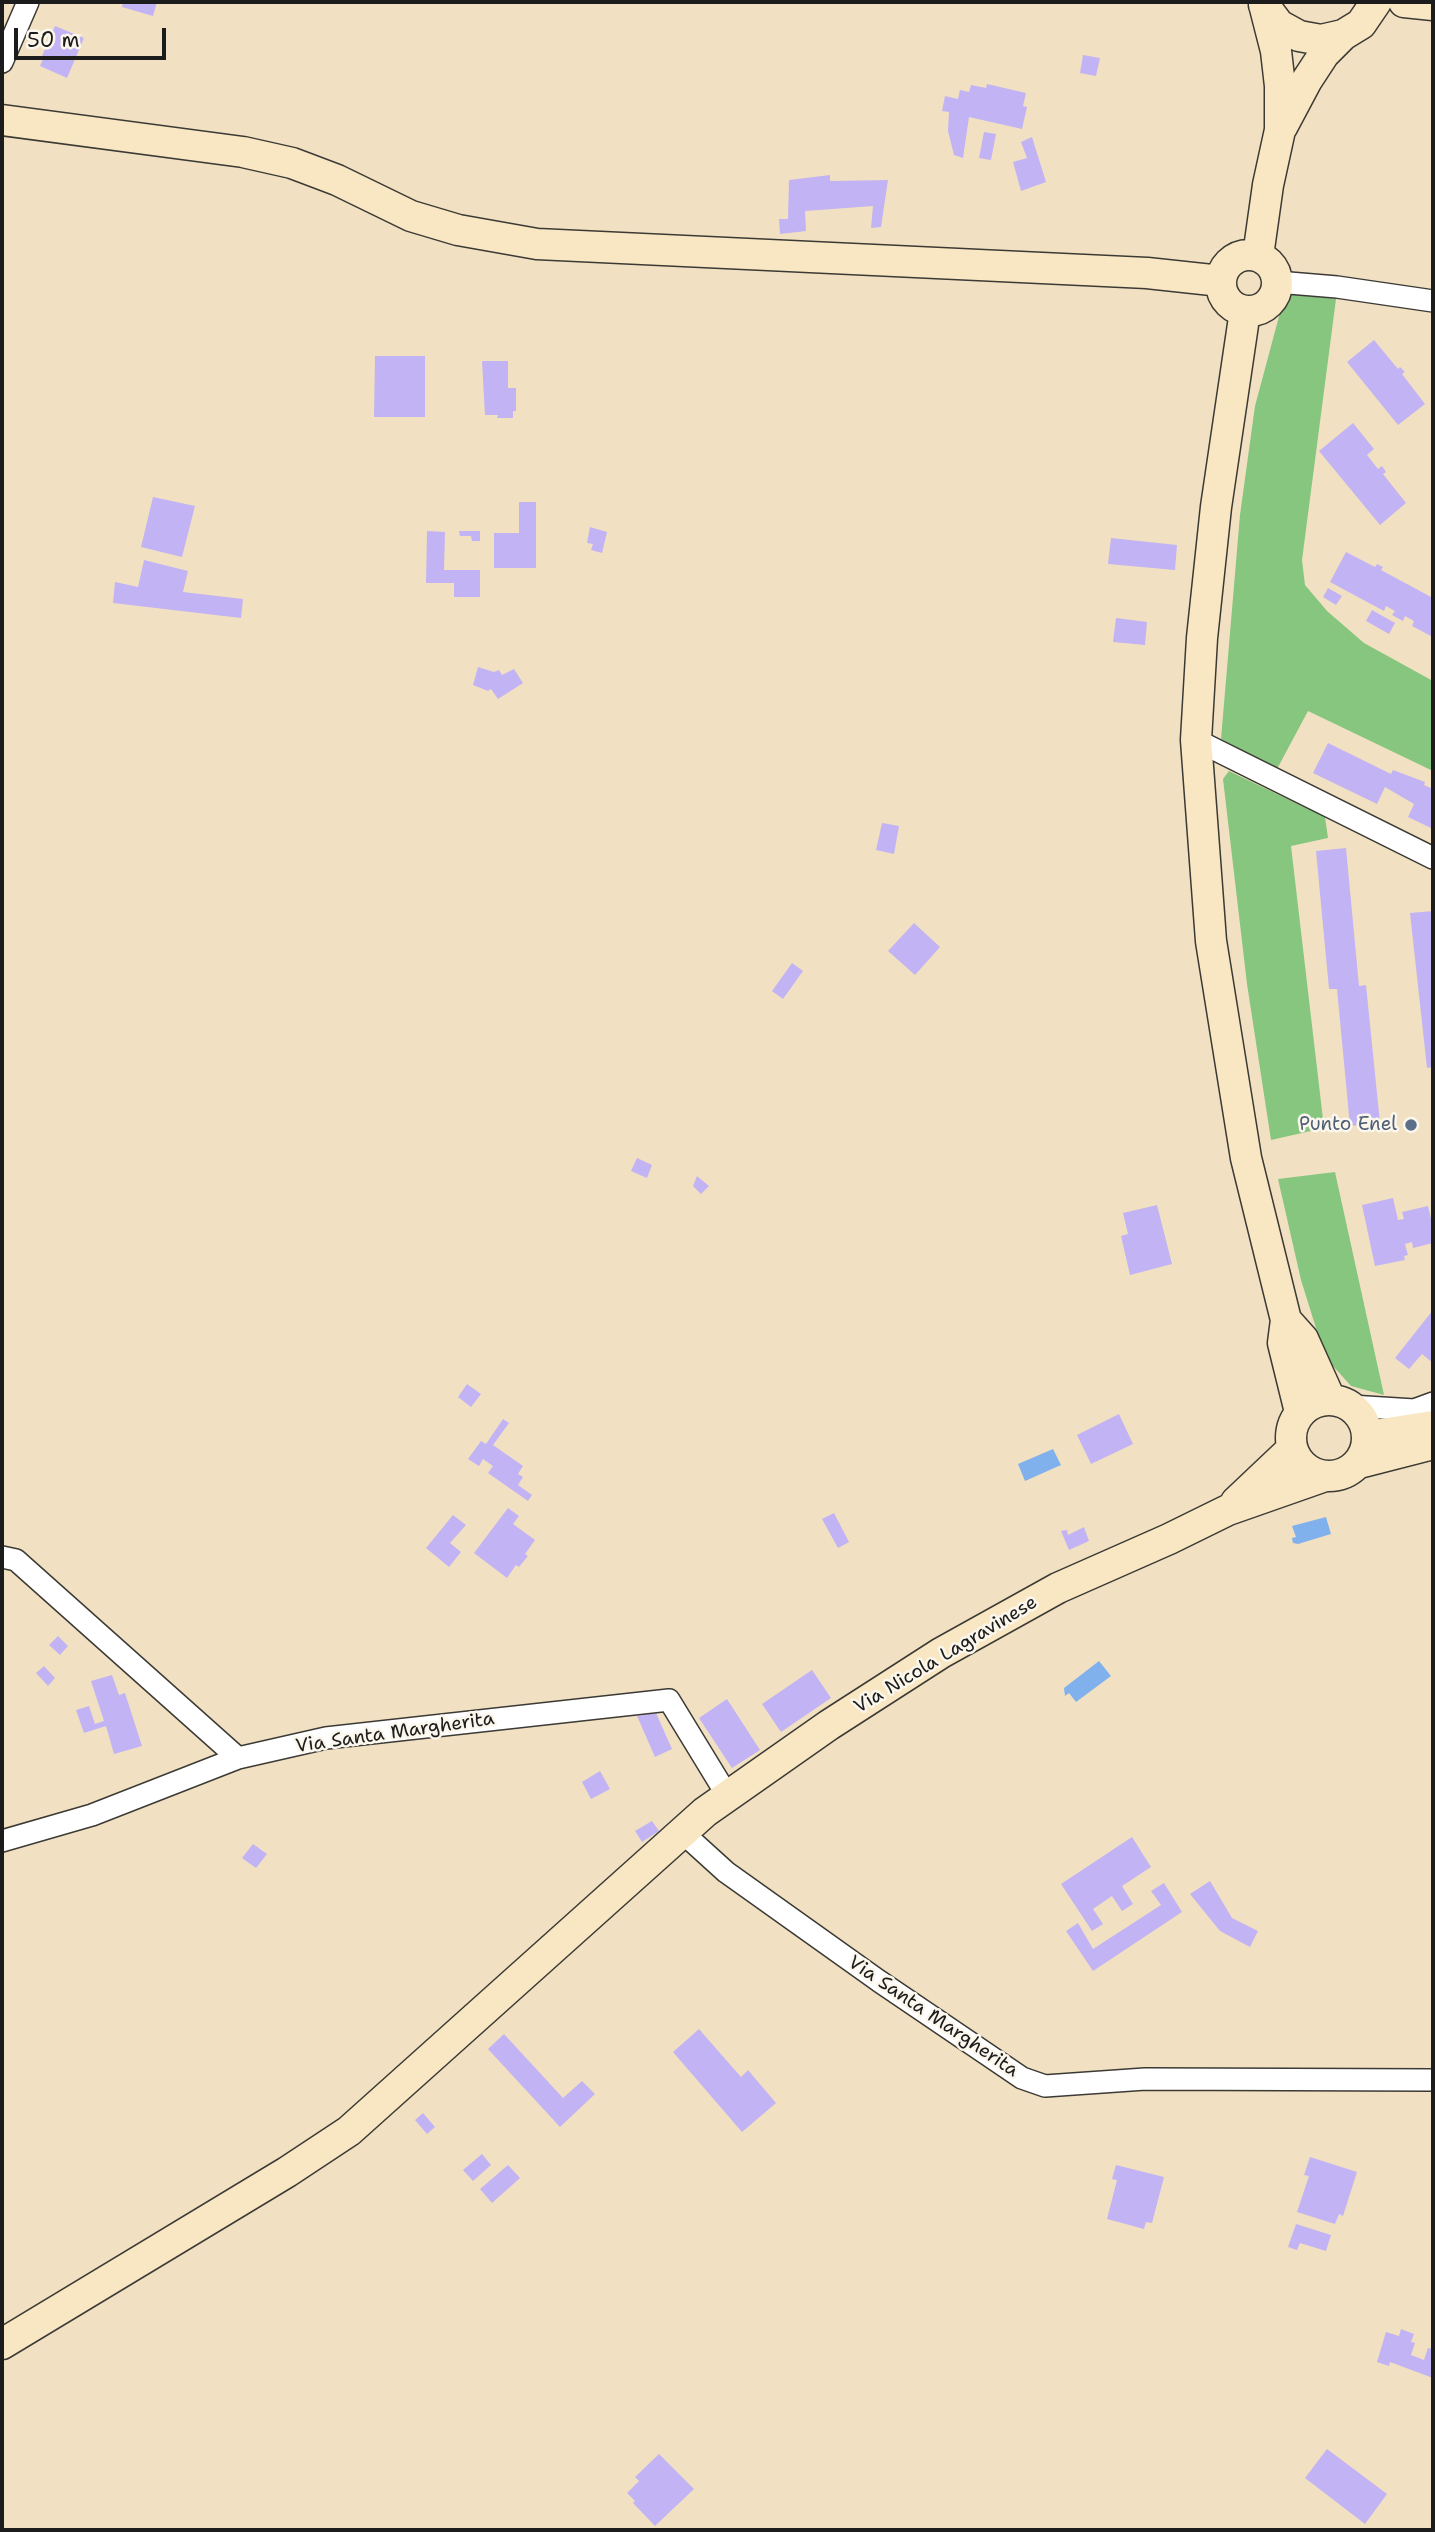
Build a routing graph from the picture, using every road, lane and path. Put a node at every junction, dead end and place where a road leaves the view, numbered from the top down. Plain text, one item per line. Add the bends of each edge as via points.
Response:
1 (1404, 2) edge
2 (22, 4) edge
3 (1382, 4) edge
4 (1264, 5) edge
5 (1433, 5) edge
6 (1343, 35) junction
7 (2, 62) edge
8 (2, 120) edge
9 (1280, 130) junction
10 (1258, 256) junction
11 (1221, 281) junction
12 (1277, 282) junction
13 (1433, 300) edge
14 (1245, 312) junction
15 (1196, 740) junction
16 (1433, 858) edge
17 (1286, 1320) junction
18 (1341, 1403) junction
19 (1433, 1403) edge
20 (1300, 1412) junction
21 (1433, 1426) edge
22 (1433, 1444) edge
23 (1292, 1449) junction
24 (1363, 1450) junction
25 (1325, 1476) junction
26 (1228, 1510) junction
27 (2, 1557) edge
28 (238, 1758) junction
29 (727, 1795) junction
30 (683, 1833) junction
31 (2, 1841) edge
32 (1433, 2080) edge
33 (2, 2344) edge

1 - 5 street
2 - 7 street
3 - 6 street
4 - 6 street via 1279,26 1299,36 1321,40
4 - 9 street via 1276,51
6 - 9 street via 1318,62
8 - 11 street via 243,152 292,163 411,216 537,244 1147,273
9 - 10 street
10 - 11 street via 1233,260
10 - 12 street via 1274,271
11 - 14 street via 1231,306
12 - 13 street
12 - 14 street via 1269,303
14 - 15 street via 1216,507
15 - 16 street
15 - 17 street via 1212,941 1246,1158
17 - 18 street via 1303,1339
17 - 20 street via 1283,1343
18 - 19 street via 1414,1410
18 - 20 street via 1314,1402
18 - 24 street via 1357,1410 1365,1422
20 - 23 street via 1290,1436
21 - 24 street
22 - 24 street
23 - 25 street via 1299,1463
23 - 26 street, Via Nicola Lagravinese
24 - 25 street via 1349,1471
25 - 26 street, Via Nicola Lagravinese
26 - 29 street, Via Nicola Lagravinese via 1058,1588 941,1653
27 - 28 street via 16,1560
28 - 29 street, Via Santa Margherita via 326,1738 669,1700
28 - 31 street via 92,1815
29 - 30 street, Via Nicola Lagravinese
30 - 32 street, Via Santa Margherita via 726,1872 879,1981 1022,2078 1045,2086 1145,2079
30 - 33 street, Via Nicola Lagravinese via 349,2131

